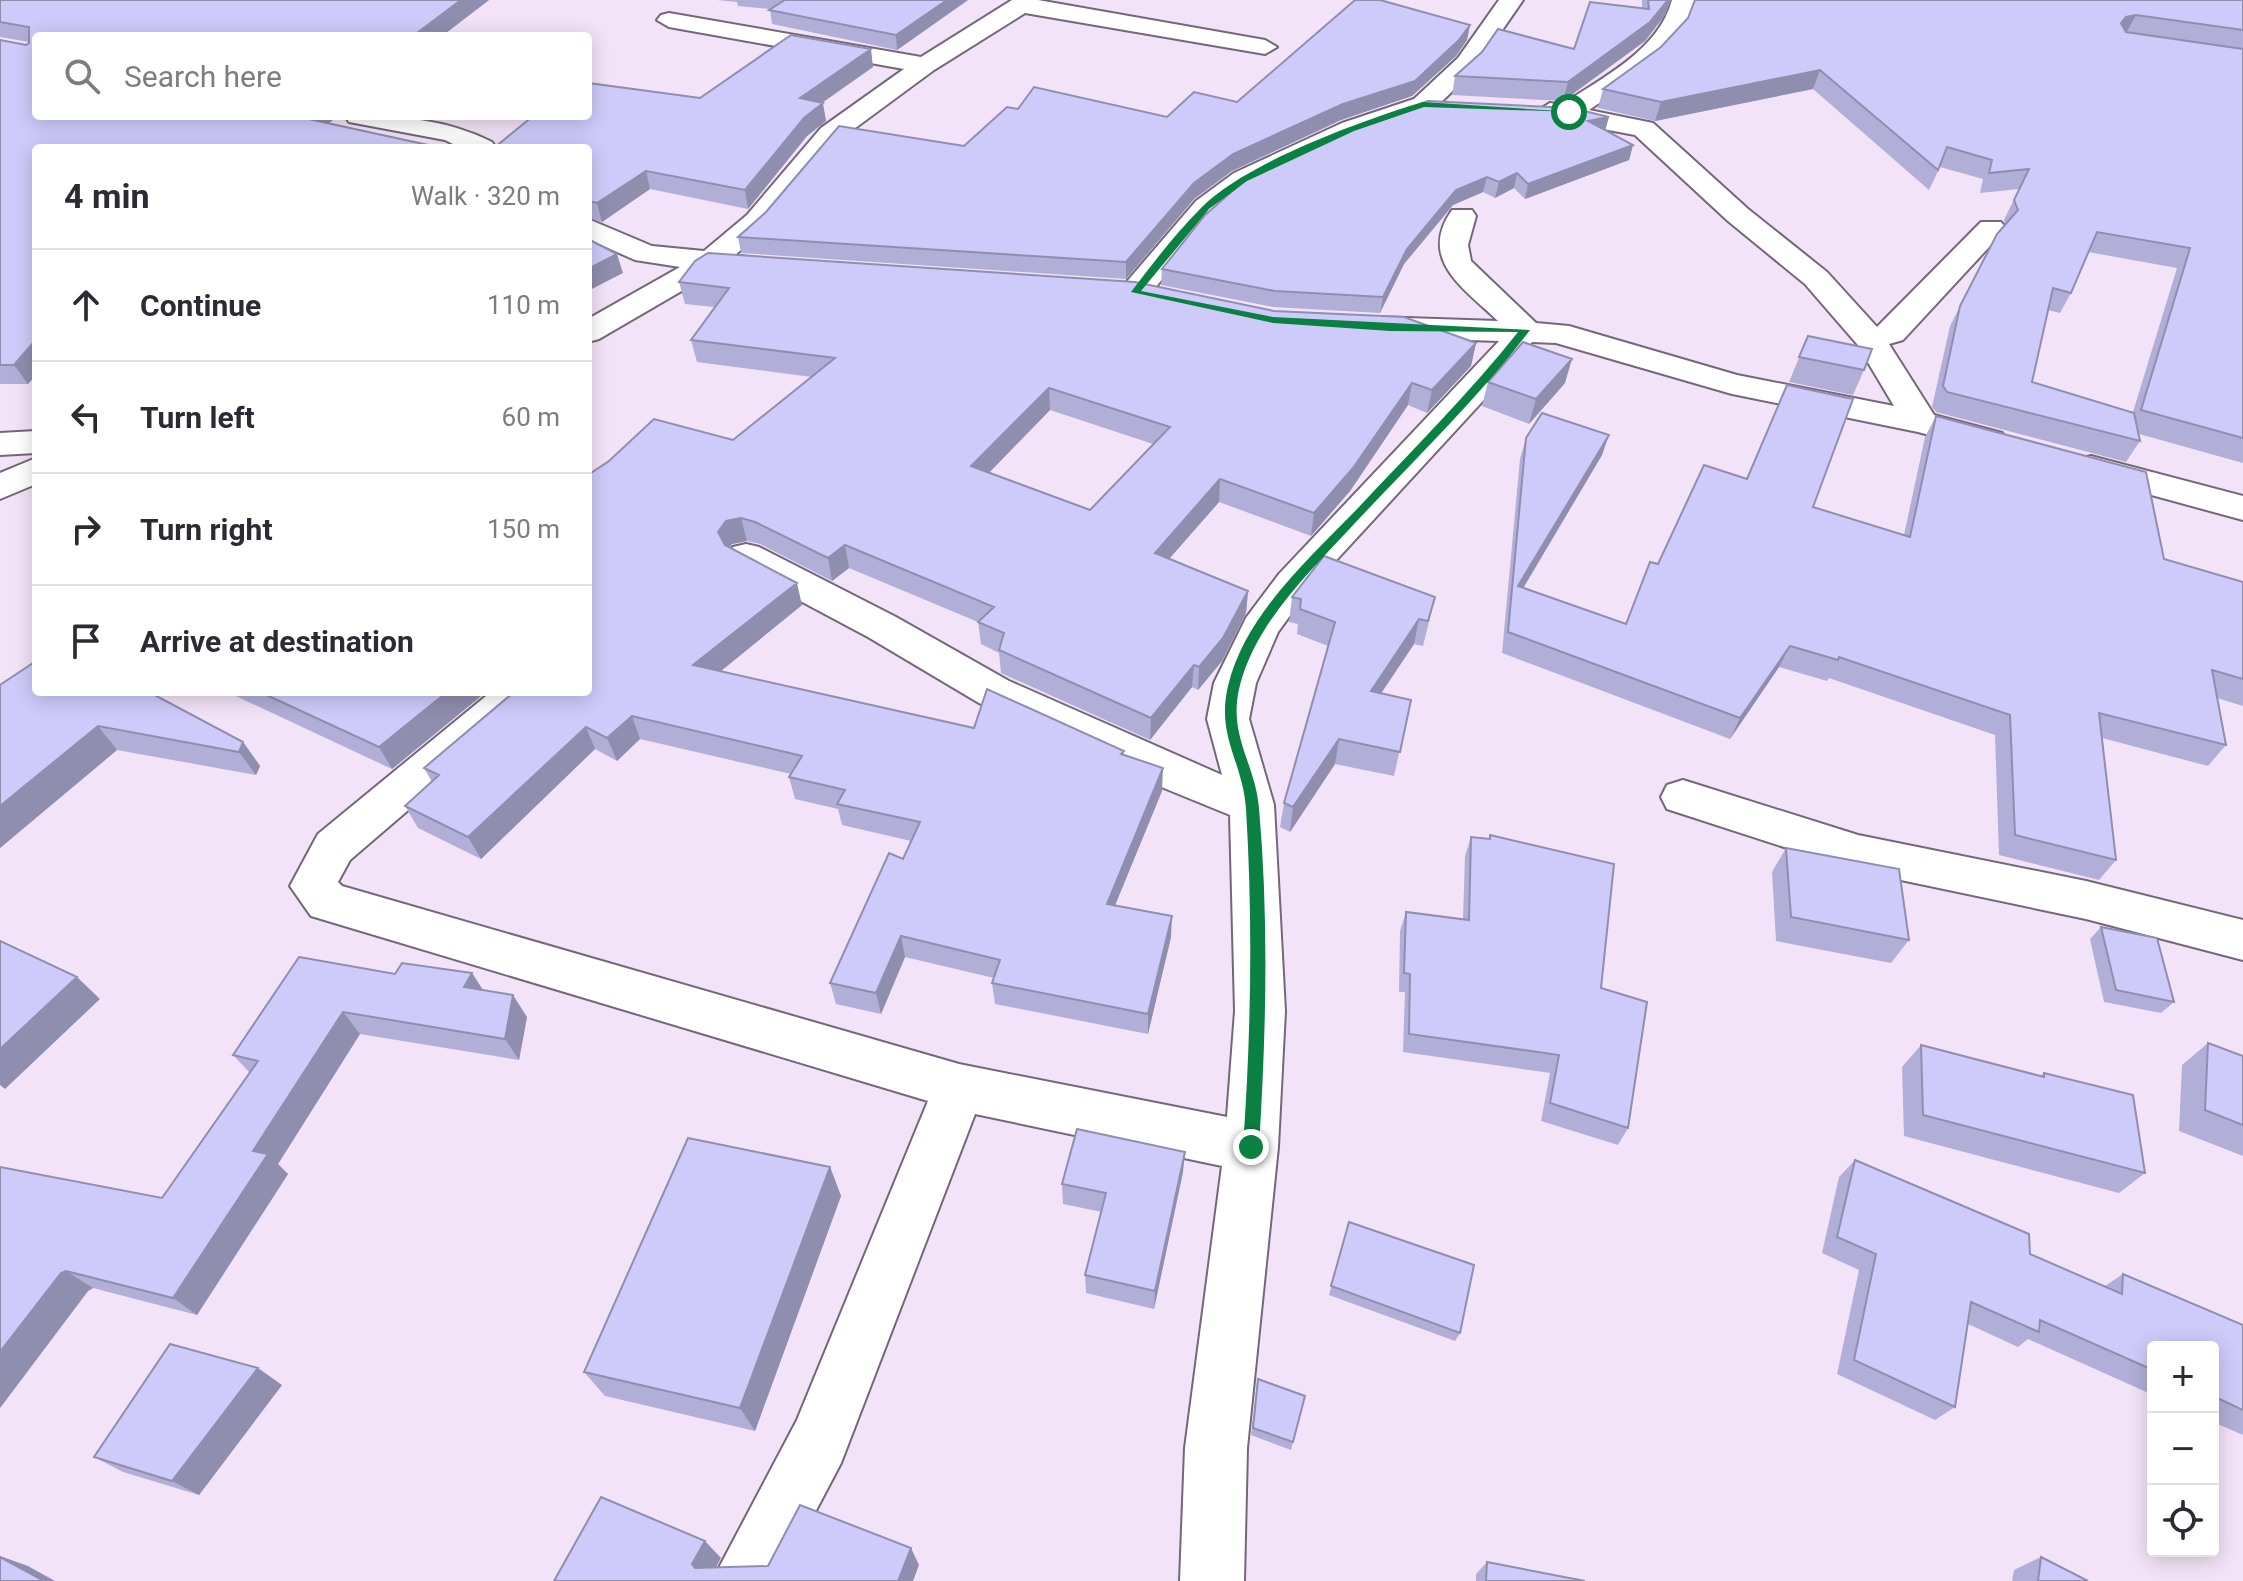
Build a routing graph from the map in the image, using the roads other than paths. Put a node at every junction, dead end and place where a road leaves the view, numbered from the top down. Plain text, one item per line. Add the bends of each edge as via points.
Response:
1 (1511, 0) edge
2 (1684, 0) edge
3 (1024, 2) edge
4 (669, 20) dead end
5 (1265, 47) dead end
6 (925, 65) junction
7 (1423, 105) junction
8 (1467, 107) edge
9 (1525, 110) edge
10 (1569, 112) junction
11 (380, 120) edge
12 (474, 144) edge
13 (1462, 216) dead end
14 (1991, 228) dead end
15 (592, 230) edge
16 (708, 263) junction
17 (782, 268) edge
18 (1135, 294) edge
19 (1346, 325) edge
20 (592, 330) edge
21 (1525, 330) junction
22 (1870, 339) junction
23 (1921, 422) junction
24 (32, 442) edge
25 (0, 444) edge
26 (2013, 447) edge
27 (2059, 459) edge
28 (32, 471) edge
29 (0, 488) edge
30 (2243, 508) edge
31 (746, 556) edge
32 (513, 696) edge
33 (1683, 797) dead end
34 (1252, 805) junction
35 (2243, 940) edge
36 (959, 1087) junction
37 (1251, 1147) junction
38 (744, 1581) edge
39 (1212, 1581) edge

1 - 7 street via 1467,63
2 - 10 street via 1673,30 1630,69
3 - 5 street
3 - 6 street
4 - 6 street
6 - 16 street via 830,134 757,221
7 - 8 street
7 - 18 street via 1351,129 1244,179 1206,207
9 - 10 street
10 - 22 street via 1644,129 1816,278
11 - 12 street via 453,133
13 - 21 street via 1453,245 1457,264
14 - 22 street via 1892,333
15 - 16 street via 646,254
16 - 17 street
16 - 20 street
19 - 21 street
21 - 23 street via 1558,333 1732,384
21 - 34 street via 1317,555 1260,628 1235,683 1228,719
22 - 23 street
23 - 26 street
24 - 25 street
27 - 30 street
28 - 29 street
31 - 34 street via 994,692
32 - 36 street via 334,847 313,886 328,902
33 - 35 street via 1858,853 2086,900
34 - 37 street via 1260,1011
36 - 37 street
36 - 38 street via 819,1441
37 - 39 street via 1216,1448

